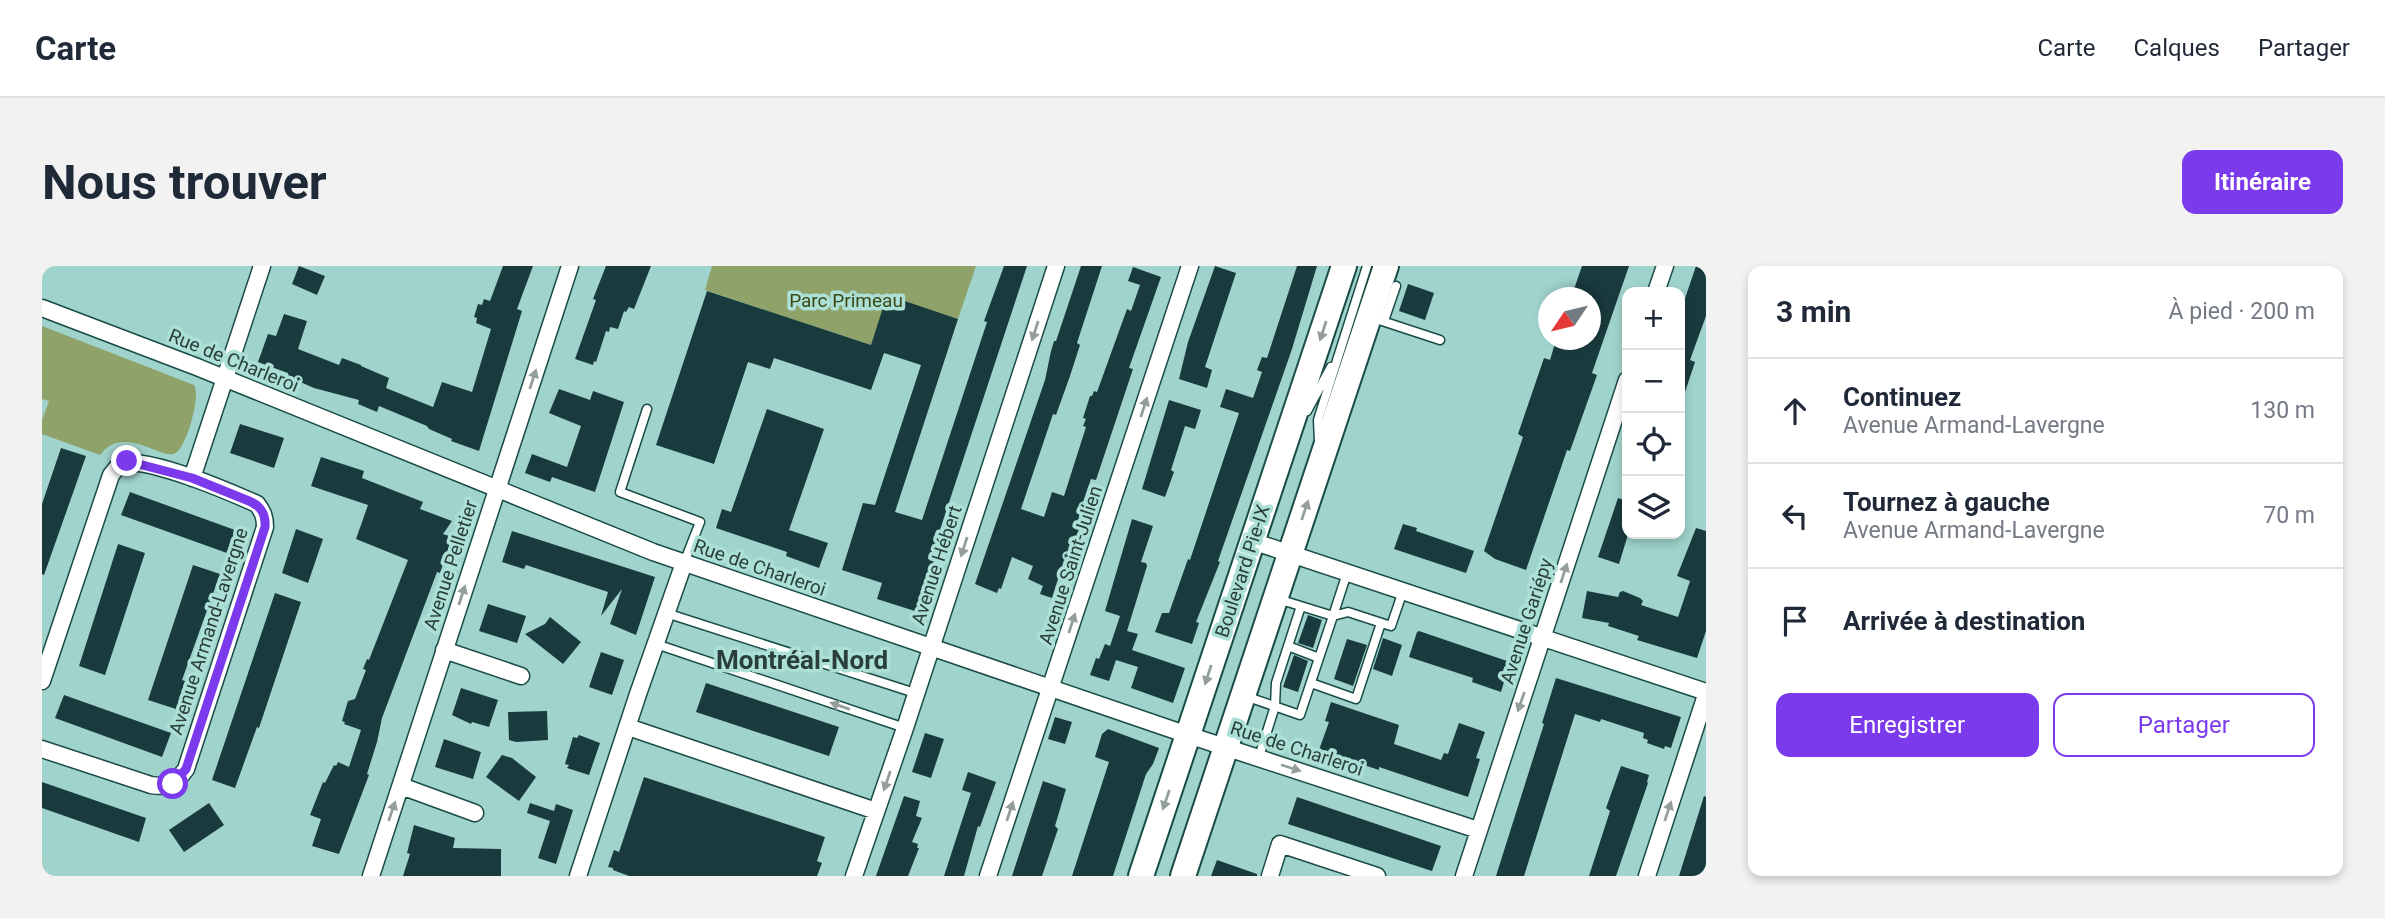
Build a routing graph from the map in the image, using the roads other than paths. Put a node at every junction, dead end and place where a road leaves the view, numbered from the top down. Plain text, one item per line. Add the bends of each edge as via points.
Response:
1 (262, 266) edge
2 (569, 266) edge
3 (1056, 266) edge
4 (1190, 266) edge
5 (1344, 266) edge
6 (1367, 266) edge
7 (1665, 266) edge
8 (1391, 276) edge
9 (1658, 287) edge
10 (42, 308) edge
11 (1377, 319) junction
12 (1440, 340) dead end
13 (1339, 352) junction
14 (225, 380) junction
15 (1622, 395) edge
16 (647, 409) dead end
17 (1284, 446) junction
18 (1320, 466) junction
19 (192, 478) junction
20 (496, 490) junction
21 (1252, 541) junction
22 (1290, 553) junction
23 (684, 563) junction
24 (1347, 573) junction
25 (1403, 591) junction
26 (1275, 598) junction
27 (1301, 606) junction
28 (666, 613) junction
29 (1333, 615) junction
30 (1381, 623) junction
31 (1542, 638) junction
32 (656, 644) junction
33 (931, 646) junction
34 (1289, 646) junction
35 (444, 650) junction
36 (1319, 658) junction
37 (520, 676) dead end
38 (42, 681) edge
39 (1311, 682) junction
40 (1051, 688) junction
41 (915, 693) junction
42 (1706, 693) edge
43 (1243, 695) junction
44 (1275, 706) junction
45 (628, 727) junction
46 (905, 728) junction
47 (1188, 736) junction
48 (1226, 746) junction
49 (42, 749) edge
50 (1259, 757) junction
51 (401, 786) junction
52 (876, 811) junction
53 (475, 813) dead end
54 (1478, 830) junction
55 (370, 876) edge
56 (579, 876) edge
57 (854, 876) edge
58 (988, 876) edge
59 (1140, 876) edge
60 (1183, 876) edge
61 (1269, 876) edge
62 (1377, 876) edge
63 (1464, 876) edge
64 (1647, 876) edge

1 - 14 street
20 -> 2 street, Avenue Pelletier
3 -> 33 street, Avenue Hébert
40 -> 4 street, Avenue Saint-Julien
5 -> 17 main road, Boulevard Pie-IX
6 - 13 lane
7 - 9 street
8 - 11 main road, Boulevard Pie-IX
10 - 14 street, Rue de Charleroi
11 - 12 lane
11 - 18 main road, Boulevard Pie-IX
13 - 17 lane
13 - 18 lane via 1318,420
14 - 19 street
14 - 20 street, Rue de Charleroi
31 -> 15 street, Avenue Gariépy
16 - 23 lane via 620,492 700,522
17 - 21 main road, Boulevard Pie-IX
22 -> 18 main road, Boulevard Pie-IX
19 - 38 street, Avenue Armand-Lavergne via 127,461 115,469
19 - 49 street, Avenue Armand-Lavergne via 257,504 265,527 186,769 173,784 162,787
20 - 23 street, Rue de Charleroi
35 -> 20 street, Avenue Pelletier
21 - 22 street
21 -> 47 main road, Boulevard Pie-IX
22 - 24 street
22 - 26 main road, Boulevard Pie-IX
23 - 28 street
23 - 33 street, Rue de Charleroi
24 - 25 street
24 - 29 lane
25 - 30 lane via 1391,626
25 - 31 street
26 - 27 lane
26 - 43 main road, Boulevard Pie-IX
27 - 29 lane
27 - 34 lane
28 - 32 street
28 - 41 lane
29 - 30 lane via 1348,612
29 - 36 lane
30 - 39 lane via 1356,699
31 - 42 street
31 -> 54 street, Avenue Gariépy
32 - 45 street
46 -> 32 lane
33 - 40 street, Rue de Charleroi
33 - 41 street, Avenue Hébert
34 - 36 lane
34 - 44 lane via 1276,683
35 - 37 street
35 - 51 street, Avenue Pelletier
36 - 39 lane
39 - 44 lane via 1300,715
40 - 47 street, Rue de Charleroi
58 -> 40 street, Avenue Saint-Julien
41 - 46 street, Avenue Hébert
64 -> 42 street
43 - 44 lane
43 - 48 main road, Boulevard Pie-IX
44 - 50 lane
45 - 52 street
45 - 56 street
46 -> 52 street, Avenue Hébert
47 - 48 street, Rue de Charleroi
47 -> 59 main road, Boulevard Pie-IX
48 - 50 street, Rue de Charleroi
48 - 60 main road, Boulevard Pie-IX
50 -> 54 street, Rue de Charleroi
51 - 53 street
55 -> 51 street, Avenue Pelletier
52 - 57 street, Avenue Hébert
54 - 63 street, Avenue Gariépy
61 - 62 street via 1280,844

